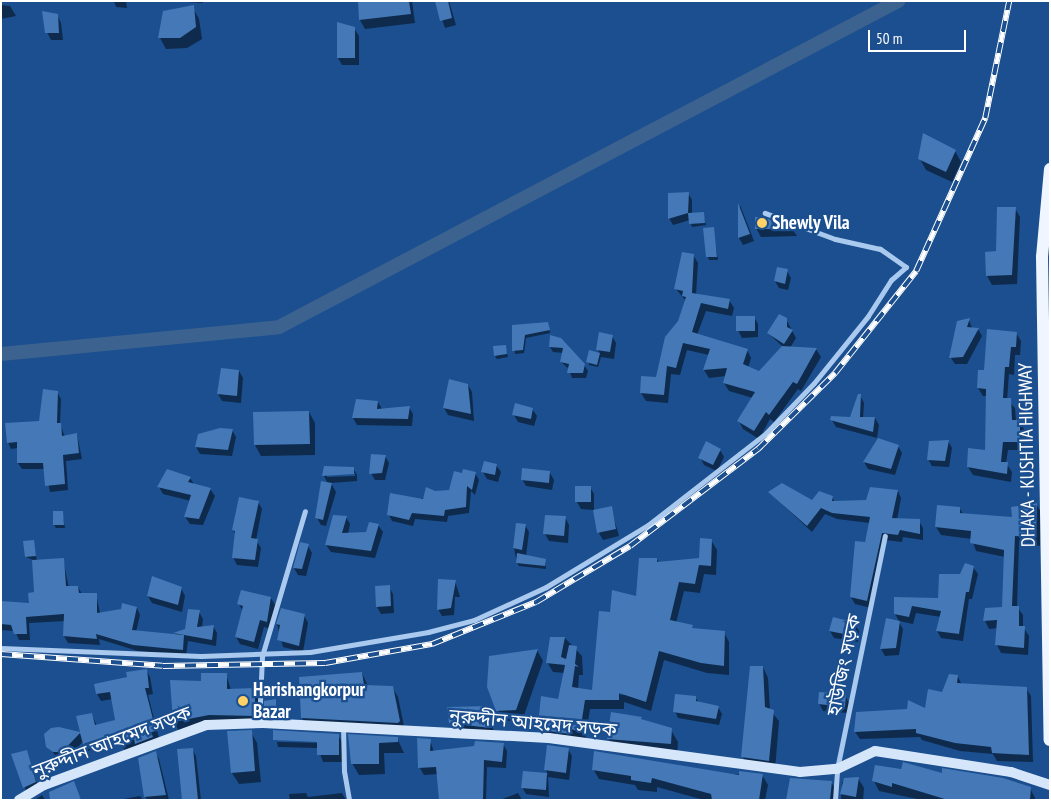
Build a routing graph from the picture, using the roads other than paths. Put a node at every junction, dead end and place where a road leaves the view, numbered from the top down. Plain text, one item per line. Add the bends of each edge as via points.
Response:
1 (1050, 169) edge
2 (765, 213) dead end
3 (1046, 269) edge
4 (305, 511) dead end
5 (885, 536) dead end
6 (1, 648) edge
7 (262, 656) junction
8 (259, 723) junction
9 (343, 726) junction
10 (1050, 740) edge
11 (837, 769) junction
12 (1050, 785) edge
13 (19, 800) edge
14 (349, 800) edge
15 (835, 800) edge

1 - 3 main road, DHAKA - KUSHTIA HIGHWAY
2 - 7 street via 835,239 880,249 906,267 891,280 864,322 814,383 766,433 632,536 546,586 494,611 407,637
3 - 10 main road, DHAKA - KUSHTIA HIGHWAY
4 - 7 street
5 - 11 street, হাউজিং সড়ক
6 - 7 street via 92,649 170,656
7 - 8 street
8 - 9 main road, নুরুদ্দীন আহমেদ সড়ক
8 - 13 main road, নুরুদ্দীন আহমেদ সড়ক via 206,725 44,785
9 - 11 main road, নুরুদ্দীন আহমেদ সড়ক via 549,738 800,772
9 - 14 street via 344,771
11 - 12 main road, নুরুদ্দীন আহমেদ সড়ক via 875,751 1011,772
11 - 15 street, হাউজিং সড়ক

